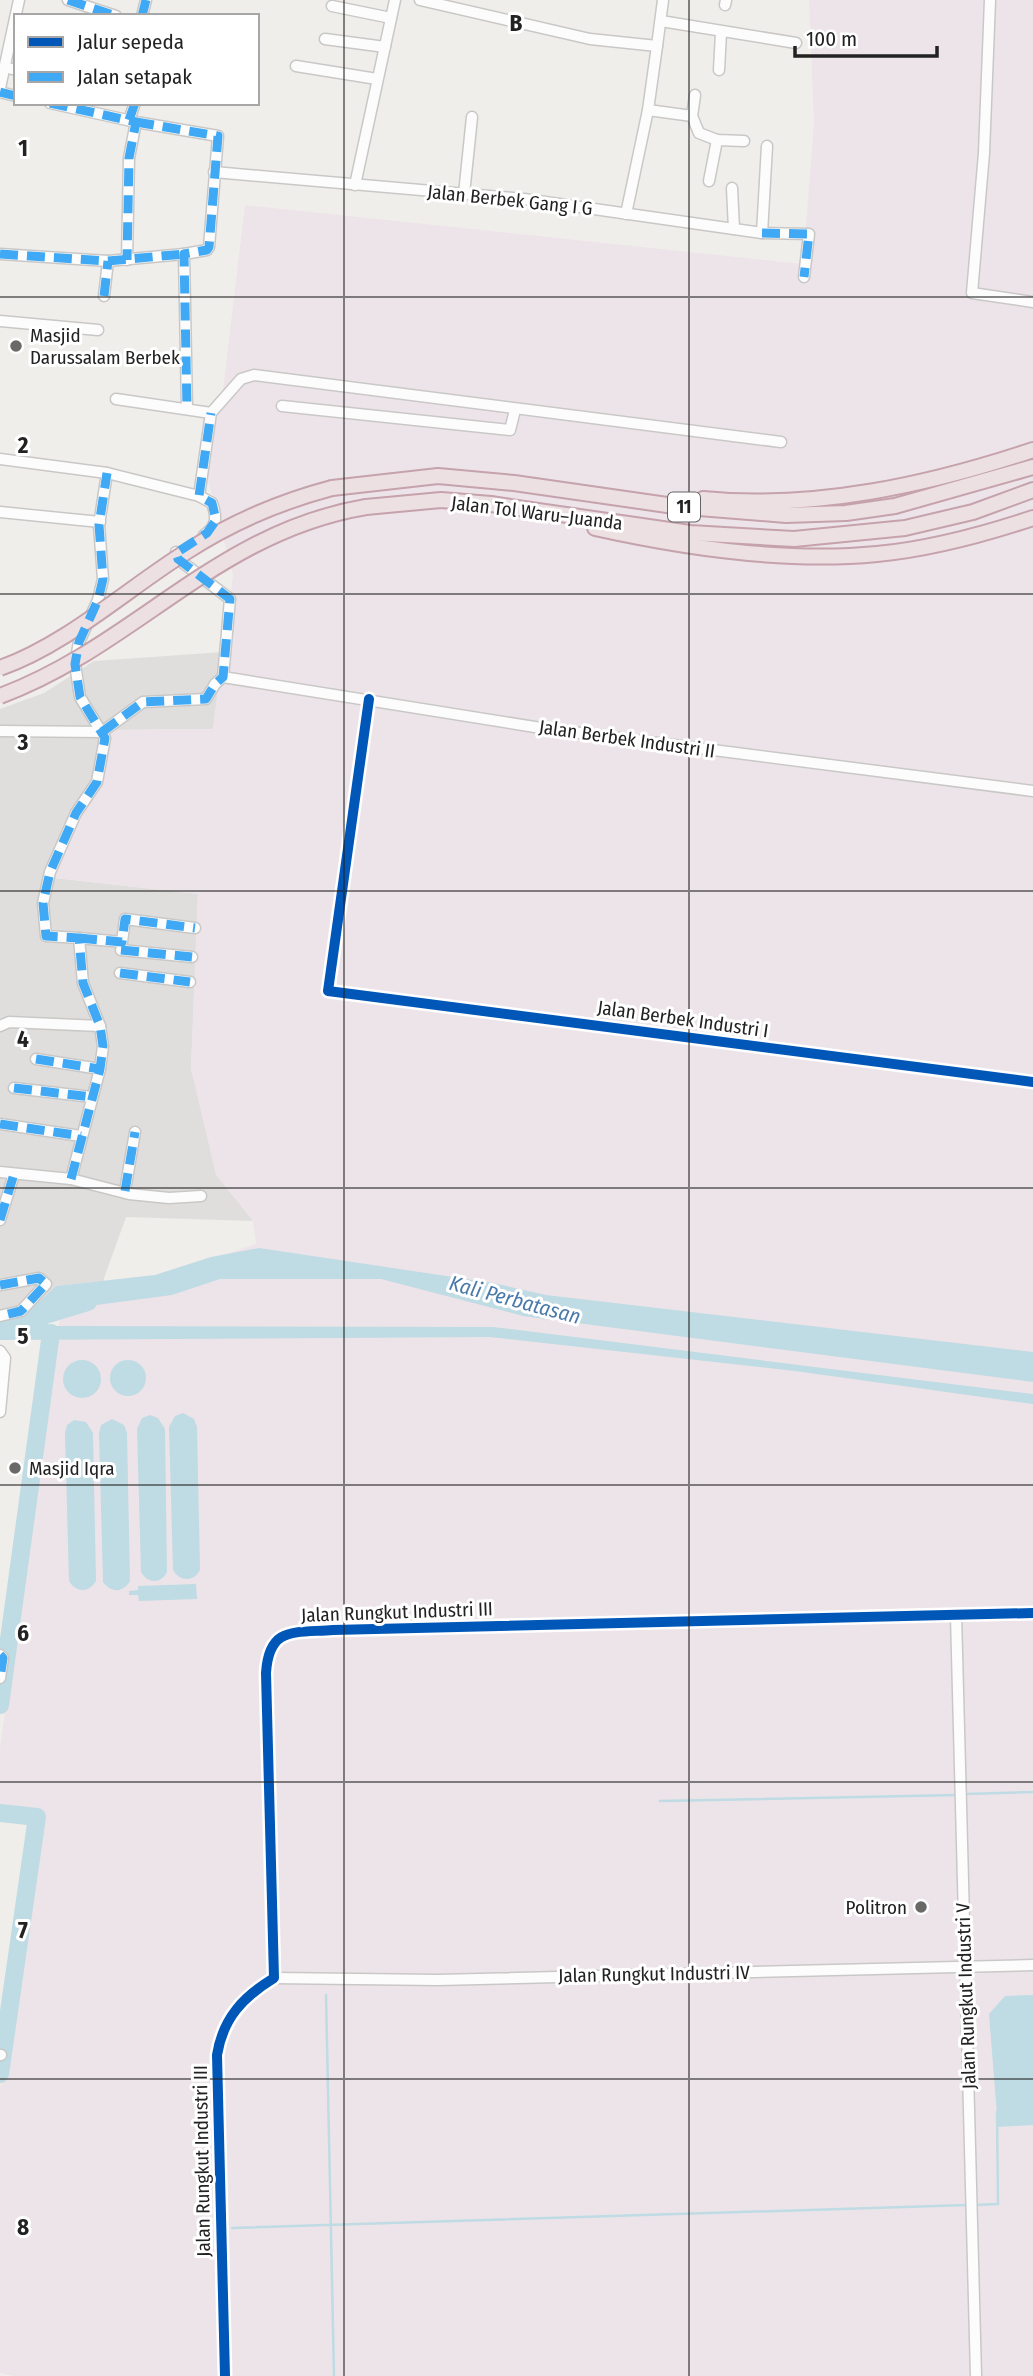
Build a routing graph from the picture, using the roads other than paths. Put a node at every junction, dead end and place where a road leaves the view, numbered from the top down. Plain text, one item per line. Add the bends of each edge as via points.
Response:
1 (68, 0) edge
2 (420, 0) edge
3 (663, 0) edge
4 (990, 0) edge
5 (392, 1) edge
6 (332, 6) dead end
7 (110, 14) edge
8 (391, 18) junction
9 (661, 21) junction
10 (14, 22) edge
11 (721, 33) junction
12 (325, 39) dead end
13 (796, 43) dead end
14 (657, 46) junction
15 (384, 47) junction
16 (296, 66) dead end
17 (4, 67) junction
18 (14, 69) edge
19 (719, 70) dead end
20 (377, 79) junction
21 (0, 90) edge
22 (695, 95) dead end
23 (59, 105) edge
24 (135, 105) edge
25 (649, 110) junction
26 (692, 116) junction
27 (472, 117) dead end
28 (133, 121) junction
29 (717, 140) junction
30 (744, 141) dead end
31 (767, 146) dead end
32 (214, 172) junction
33 (709, 181) dead end
34 (355, 185) junction
35 (732, 188) dead end
36 (464, 194) junction
37 (626, 214) junction
38 (734, 229) junction
39 (762, 233) junction
40 (0, 254) edge
41 (184, 254) junction
42 (127, 260) junction
43 (108, 261) junction
44 (804, 278) dead end
45 (104, 296) dead end
46 (1033, 302) edge
47 (0, 321) edge
48 (98, 330) dead end
49 (116, 400) dead end
50 (282, 406) dead end
51 (187, 409) junction
52 (515, 410) junction
53 (211, 413) junction
54 (781, 442) dead end
55 (1033, 450) edge
56 (0, 459) edge
57 (1033, 467) edge
58 (107, 473) junction
59 (514, 483) junction
60 (1033, 490) edge
61 (200, 496) junction
62 (491, 503) junction
63 (0, 512) edge
64 (1033, 518) edge
65 (100, 522) junction
66 (0, 668) edge
67 (223, 677) junction
68 (0, 696) edge
69 (369, 699) junction
70 (0, 732) edge
71 (102, 732) junction
72 (1033, 791) edge
73 (195, 928) dead end
74 (79, 938) junction
75 (121, 946) junction
76 (192, 957) dead end
77 (190, 982) dead end
78 (0, 1026) edge
79 (100, 1026) junction
80 (36, 1059) dead end
81 (100, 1069) junction
82 (1033, 1082) edge
83 (14, 1088) dead end
84 (92, 1097) junction
85 (0, 1124) edge
86 (135, 1132) dead end
87 (81, 1136) junction
88 (0, 1172) edge
89 (14, 1174) junction
90 (71, 1179) junction
91 (125, 1191) junction
92 (201, 1196) dead end
93 (0, 1220) edge
94 (0, 1285) edge
95 (0, 1316) edge
96 (2, 1353) edge
97 (0, 1412) edge
98 (1033, 1613) edge
99 (956, 1615) junction
100 (0, 1655) edge
101 (0, 1678) edge
102 (1033, 1965) edge
103 (965, 1966) junction
104 (274, 1978) junction
105 (225, 2376) edge
106 (976, 2376) edge

1 - 7 street
2 - 14 street via 590,38
3 - 9 street
4 - 46 street via 972,293
5 - 8 street
6 - 8 street
8 - 15 street
9 - 11 street
9 - 14 street
10 - 17 street
11 - 13 street
11 - 19 street
12 - 15 street
14 - 25 street
15 - 20 street
16 - 20 street
17 - 18 street
17 - 21 street
20 - 34 street
22 - 26 street
23 - 28 street
24 - 28 street
25 - 26 street
25 - 37 street
26 - 29 street via 699,133
27 - 36 street
28 - 32 street via 218,136
28 - 42 street
29 - 30 street
29 - 33 street
31 - 39 street
32 - 34 street, Jalan Berbek Gang I G
32 - 41 street via 209,247
34 - 36 street, Jalan Berbek Gang I G
35 - 38 street
36 - 37 street, Jalan Berbek Gang I G
37 - 38 street, Jalan Berbek Gang I G
38 - 39 street, Jalan Berbek Gang I G
39 - 44 street, Jalan Berbek Gang I G via 809,234
40 - 43 street
41 - 42 street
41 - 51 street
42 - 43 street
43 - 45 street
47 - 48 street
49 - 51 street
50 - 52 street via 510,430
51 - 53 street
52 - 53 street via 254,375 241,379
52 - 54 street
53 - 61 street
55 - 59 highway via 930,481 801,499 718,501 579,485
56 - 58 street
57 - 59 highway, Jalan Tol Waru–Juanda / 11 via 895,506 786,515 674,506
58 - 61 street
58 - 65 street
59 - 66 highway, Jalan Tol Waru–Juanda / 11, bridge via 438,476 332,488 278,505 230,525 71,630
60 - 62 highway, Jalan Tol Waru–Juanda / 11 via 973,512 905,528 794,540 690,533
61 - 67 street via 212,503 214,527 176,555 230,599
62 - 64 highway via 681,543 821,556 878,554 962,540
62 - 68 highway, Jalan Tol Waru–Juanda / 11, bridge via 441,500 366,507 297,524 239,551 60,669
63 - 65 street
65 - 71 street via 103,579 75,664 80,697
67 - 69 street, Jalan Berbek Industri II
67 - 71 street via 206,699 143,702
69 - 72 street, Jalan Berbek Industri II via 541,728
69 - 82 street, Jalan Berbek Industri I via 328,991
70 - 71 street
71 - 74 street via 105,738 97,782 58,848 43,903 46,936
73 - 75 street via 125,919
74 - 75 street
74 - 79 street via 83,983
75 - 76 street
75 - 77 street via 120,975
78 - 79 street via 9,1022
79 - 81 street
80 - 81 street
81 - 84 street
83 - 84 street
84 - 87 street
85 - 87 street
86 - 91 street
87 - 90 street
88 - 89 street
89 - 90 street
89 - 93 street
90 - 91 street
91 - 92 street via 169,1198
94 - 95 street via 39,1278 46,1284 22,1311
96 - 97 street
98 - 99 street, Jalan Rungkut Industri III
99 - 103 street, Jalan Rungkut Industri V
99 - 104 street, Jalan Rungkut Industri III via 410,1627 282,1635 270,1648 266,1673
100 - 101 street
102 - 103 street, Jalan Rungkut Industri IV
103 - 104 street, Jalan Rungkut Industri IV via 438,1980
103 - 106 street, Jalan Rungkut Industri V
104 - 105 street, Jalan Rungkut Industri III via 233,2012 216,2054

